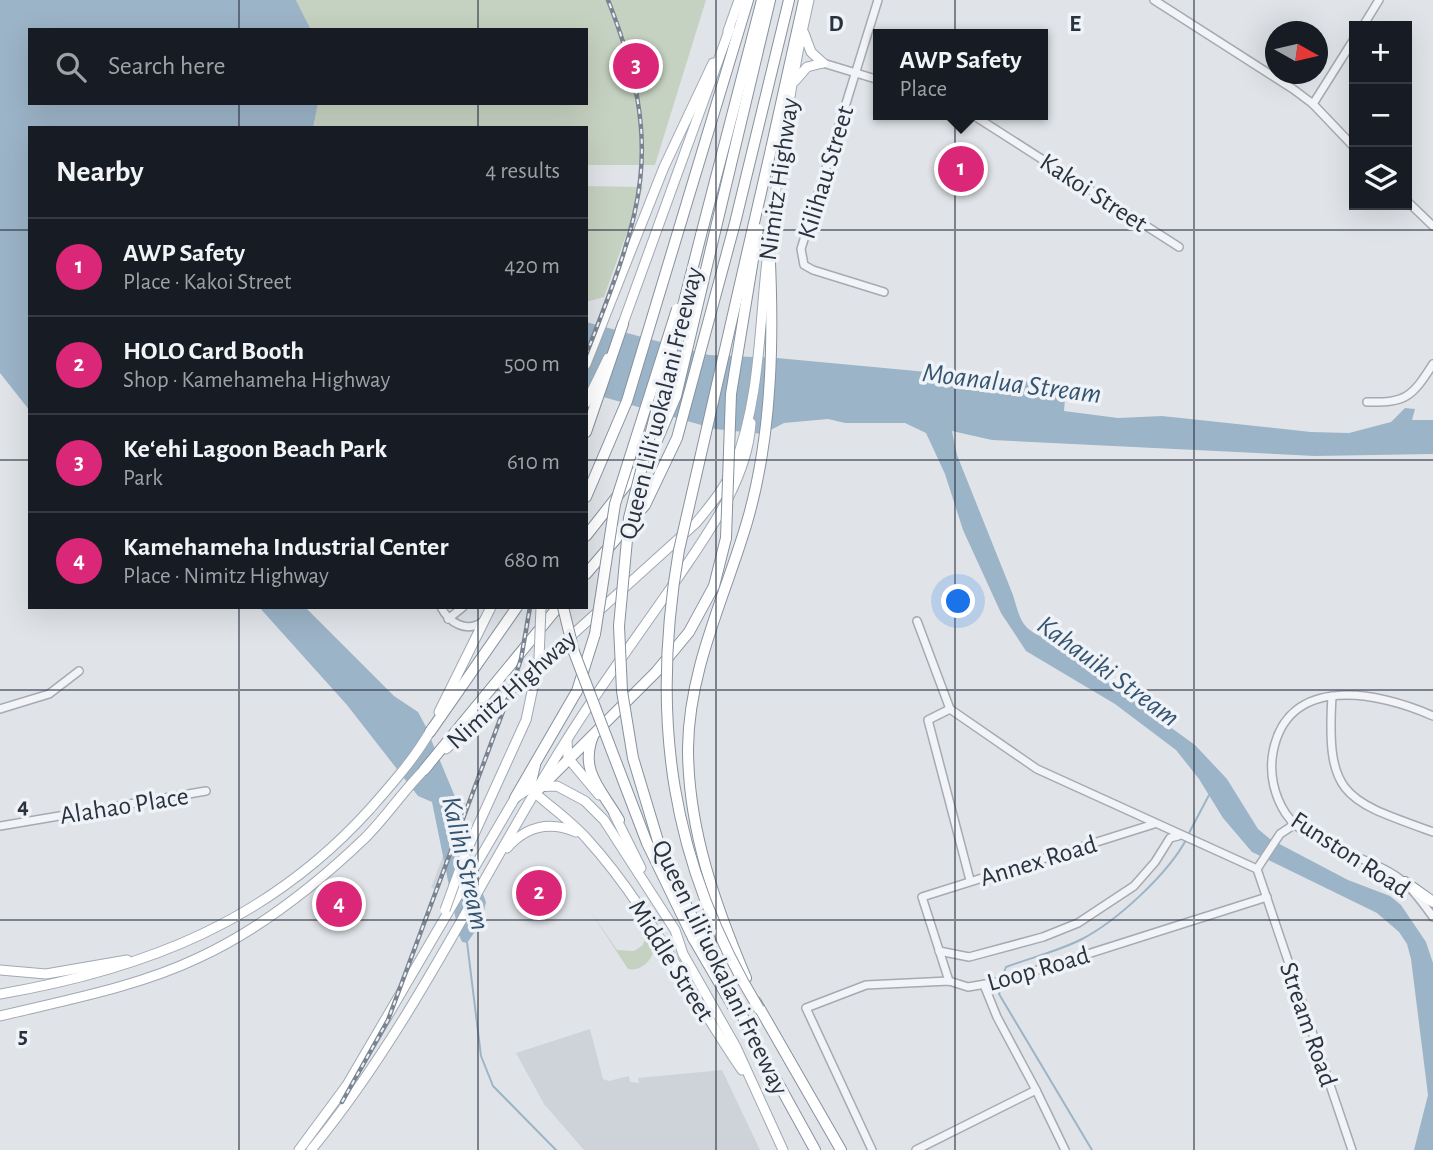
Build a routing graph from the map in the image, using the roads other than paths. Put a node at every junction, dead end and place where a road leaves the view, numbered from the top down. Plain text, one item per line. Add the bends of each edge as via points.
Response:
1 (739, 0) edge
2 (748, 0) edge
3 (761, 0) edge
4 (770, 0) edge
5 (789, 0) edge
6 (804, 0) edge
7 (809, 0) edge
8 (878, 0) edge
9 (1154, 0) edge
10 (1379, 0) edge
11 (1366, 21) edge
12 (730, 28) junction
13 (803, 29) junction
14 (1349, 48) edge
15 (823, 63) junction
16 (855, 72) junction
17 (873, 78) edge
18 (790, 93) junction
19 (1313, 104) junction
20 (981, 120) edge
21 (1349, 142) edge
22 (771, 149) junction
23 (1412, 206) edge
24 (1433, 226) edge
25 (701, 236) junction
26 (769, 242) junction
27 (1179, 247) dead end
28 (884, 292) dead end
29 (623, 324) junction
30 (588, 359) edge
31 (1433, 364) edge
32 (754, 394) junction
33 (588, 399) edge
34 (1367, 402) dead end
35 (588, 426) edge
36 (588, 492) edge
37 (588, 533) edge
38 (588, 572) edge
39 (442, 609) edge
40 (461, 609) edge
41 (490, 609) edge
42 (516, 609) edge
43 (522, 609) edge
44 (541, 609) edge
45 (558, 609) edge
46 (561, 609) edge
47 (449, 619) junction
48 (485, 619) junction
49 (917, 621) dead end
50 (463, 627) junction
51 (500, 633) junction
52 (470, 650) junction
53 (79, 671) dead end
54 (1332, 696) junction
55 (0, 709) edge
56 (950, 709) junction
57 (1433, 716) edge
58 (430, 732) junction
59 (594, 733) junction
60 (568, 737) junction
61 (446, 746) junction
62 (568, 758) junction
63 (535, 765) junction
64 (424, 770) joint
65 (537, 788) junction
66 (206, 791) dead end
67 (515, 797) junction
68 (619, 820) junction
69 (1155, 824) junction
70 (1295, 824) junction
71 (0, 826) edge
72 (1433, 832) edge
73 (585, 836) junction
74 (1183, 836) junction
75 (496, 860) junction
76 (1259, 865) junction
77 (970, 880) junction
78 (1405, 882) junction
79 (649, 885) junction
80 (1267, 897) junction
81 (1433, 902) edge
82 (448, 909) junction
83 (1433, 917) edge
84 (939, 951) junction
85 (150, 958) junction
86 (0, 971) edge
87 (950, 981) junction
88 (984, 985) junction
89 (0, 994) edge
90 (759, 1009) junction
91 (0, 1016) edge
92 (755, 1041) junction
93 (754, 1088) junction
94 (1037, 1090) junction
95 (299, 1150) edge
96 (311, 1150) edge
97 (783, 1150) edge
98 (815, 1150) edge
99 (841, 1150) edge
100 (872, 1150) edge
101 (916, 1150) edge
102 (1065, 1150) edge
103 (1352, 1150) edge

1 - 12 main road
2 - 36 highway via 626,401
3 - 25 highway, Queen Liliʻuokalani Freeway
4 - 37 highway, bridge via 676,396 652,452
5 - 38 highway via 677,438 645,505
6 - 22 highway, Queen Liliʻuokalani Freeway
7 - 13 main road, Nimitz Highway
8 - 16 street, Kilihau Street
9 - 19 street
10 - 11 street
12 - 29 main road
12 - 30 main road via 648,207
13 - 15 main road via 811,52
13 - 18 main road, Nimitz Highway
14 - 19 street
15 - 16 street
15 - 18 main road via 799,74
16 - 17 street
16 - 28 street, Kilihau Street via 801,249 804,265 813,270
18 - 26 main road, Nimitz Highway
19 - 21 street
20 - 27 street, Kakoi Street
22 - 59 highway, bridge via 732,384 726,538 714,586 689,632
22 - 90 highway, Queen Liliʻuokalani Freeway, bridge via 679,550 665,671 668,745 684,838 715,928
23 - 24 street
25 - 63 highway, bridge via 615,504 591,654 577,691
25 - 92 highway, Queen Liliʻuokalani Freeway, bridge via 629,518 619,626 622,691 633,758 664,861
26 - 32 main road, Nimitz Highway
26 - 90 highway, bridge via 772,291 767,411 752,500 692,698 688,748 691,799 716,902
29 - 33 main road
29 - 35 highway
31 - 34 street via 1419,386 1396,403
32 - 60 main road, bridge via 746,454 722,510
32 - 61 main road, Nimitz Highway, bridge via 734,467 714,501 662,554
39 - 47 street
40 - 47 street
41 - 48 main road, Nimitz Highway
42 - 51 highway
43 - 51 highway
44 - 82 main road, bridge via 539,659 526,720 466,852
45 - 61 highway
46 - 92 highway, bridge via 664,881 715,978
47 - 50 street
48 - 50 street
48 - 52 main road, Nimitz Highway
49 - 56 street
50 - 52 street
51 - 58 highway
52 - 58 main road, Nimitz Highway
53 - 55 street via 49,694
54 - 57 street, Funston Road via 1381,700
54 - 70 street, Funston Road via 1298,705 1276,742 1274,785 1286,815
54 - 72 street via 1330,752 1344,785 1369,808
56 - 69 street, Annex Road via 1037,769
56 - 77 street via 928,720
58 - 85 main road, Nimitz Highway via 380,798 327,852 279,891 227,924
59 - 62 highway
59 - 68 highway via 589,770
60 - 62 main road
60 - 65 main road
61 - 64 highway
62 - 65 highway
62 - 68 main road
63 - 65 highway
63 - 67 highway
64 - 91 main road, Nimitz Highway via 391,811 320,877 233,942 153,976
65 - 67 main road
65 - 73 main road, Middle Street
65 - 75 main road
65 - 79 main road, Middle Street via 562,788 593,808
66 - 71 street, Alahao Place
67 - 82 main road
68 - 79 main road
69 - 74 street, Annex Road
69 - 77 street, Annex Road
70 - 76 street via 1282,832
70 - 78 street, Funston Road
73 - 75 main road via 564,827 537,827 512,842
73 - 93 main road, Middle Street via 677,963
74 - 76 street, Annex Road
74 - 84 street via 1170,838 1150,869 1128,891 1063,930 969,957
75 - 96 main road via 345,1107
76 - 80 street
77 - 84 street, Annex Road via 922,897
78 - 81 highway
78 - 83 street, Funston Road
79 - 93 main road, Middle Street
80 - 88 street, Loop Road
80 - 103 street, Stream Road
82 - 95 main road via 347,1085
84 - 87 street
85 - 86 main road via 46,974
85 - 89 main road, Nimitz Highway
87 - 88 street, Loop Road via 963,987
87 - 100 street, Loop Road via 866,985 806,1008
88 - 94 street
90 - 99 highway, Queen Liliʻuokalani Freeway
92 - 98 highway, Queen Liliʻuokalani Freeway
93 - 97 main road, Middle Street
94 - 101 street
94 - 102 street

